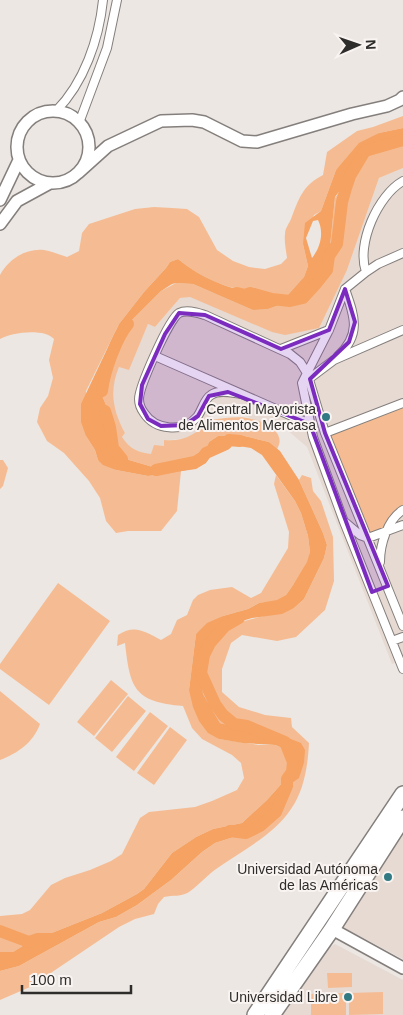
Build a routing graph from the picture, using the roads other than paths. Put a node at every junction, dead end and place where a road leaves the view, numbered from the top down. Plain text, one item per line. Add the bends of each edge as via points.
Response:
1 (103, 0) edge
2 (117, 0) edge
3 (403, 96) edge
4 (56, 111) junction
5 (79, 123) junction
6 (88, 139) junction
7 (108, 146) junction
8 (19, 160) junction
9 (78, 173) junction
10 (403, 181) edge
11 (50, 183) junction
12 (0, 200) edge
13 (0, 224) edge
14 (403, 253) edge
15 (366, 272) junction
16 (345, 289) junction
17 (329, 330) junction
18 (403, 330) edge
19 (281, 349) junction
20 (155, 356) junction
21 (334, 360) junction
22 (308, 376) junction
23 (241, 394) junction
24 (403, 403) edge
25 (310, 424) junction
26 (325, 433) junction
27 (319, 452) junction
28 (403, 510) edge
29 (344, 522) junction
30 (391, 523) junction
31 (403, 525) edge
32 (387, 531) junction
33 (368, 538) junction
34 (380, 567) junction
35 (388, 586) junction
36 (372, 592) junction
37 (403, 626) edge
38 (403, 637) edge
39 (392, 641) junction
40 (403, 669) edge
41 (403, 794) edge
42 (403, 818) edge
43 (332, 929) junction
44 (403, 968) edge
45 (255, 1015) edge
46 (272, 1015) edge

1 - 4 street via 96,39 85,67 65,102
2 - 5 street via 107,48
3 - 7 street via 387,106 257,142 242,141 204,122 192,120 160,121
4 - 5 street
4 - 8 street via 46,111 27,121 17,139
5 - 6 street
6 - 7 street
6 - 9 street via 87,157
7 - 9 street
8 - 11 street via 31,176
8 - 12 street
9 - 11 street via 60,183
10 - 15 street via 384,196 374,216 364,247
11 - 13 street via 17,201
14 - 15 street
15 - 16 street
16 - 17 street
16 - 21 street via 355,322 349,342
17 - 19 street
17 - 22 street
18 - 21 street
19 - 20 street via 205,315 190,312 179,313 175,317
19 - 22 street via 294,357
20 - 23 street
20 - 23 street via 139,398 143,411 154,423 170,427 185,425 198,416 209,396 221,392
21 - 22 street
22 - 25 street via 302,384
22 - 26 street
23 - 25 street
24 - 26 street
25 - 27 street
26 - 27 street
26 - 33 street
27 - 29 street
28 - 30 street
29 - 33 street
29 - 36 street
30 - 32 street
30 - 33 street
31 - 32 street
32 - 33 street
32 - 34 street
33 - 34 street
34 - 35 street
35 - 36 street
35 - 37 street
36 - 39 street
38 - 39 street
39 - 40 street
41 - 45 highway
42 - 43 highway
43 - 44 street
43 - 46 highway

